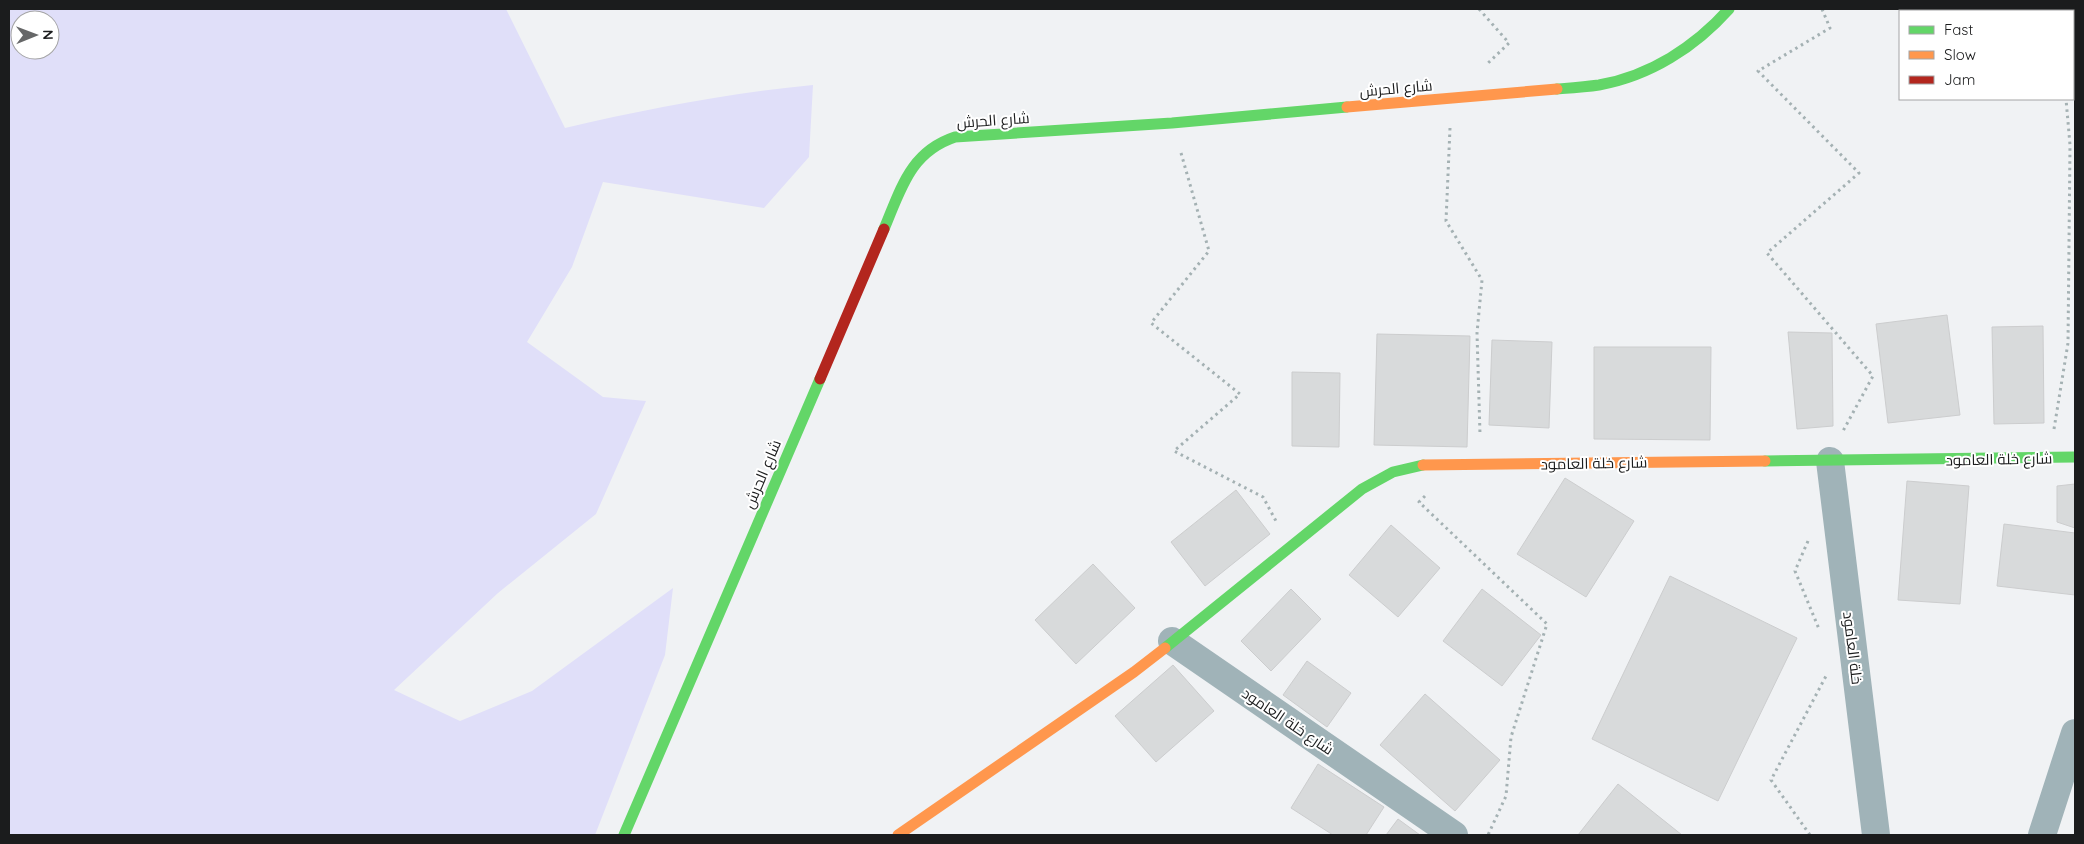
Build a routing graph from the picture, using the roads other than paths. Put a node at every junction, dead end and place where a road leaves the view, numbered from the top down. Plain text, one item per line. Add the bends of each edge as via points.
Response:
1 (1729, 9) edge
2 (2075, 457) edge
3 (1829, 461) junction
4 (1172, 641) junction
5 (2075, 733) edge
6 (624, 835) edge
7 (898, 835) edge
8 (1454, 835) edge
9 (1876, 835) edge
10 (2042, 835) edge

1 - 6 street, شارع الحرش via 1699,40 1676,56 1650,70 1599,86 1172,123 956,137 937,143 920,155 904,183
2 - 3 street, شارع خلة العامود
3 - 4 street, شارع خلة العامود via 1428,464 1407,467 1388,473 1368,485
3 - 9 street, خلة العامود
4 - 7 street, شارع خلة العامود via 1134,672
4 - 8 street, شارع خلة العامود
5 - 10 street

